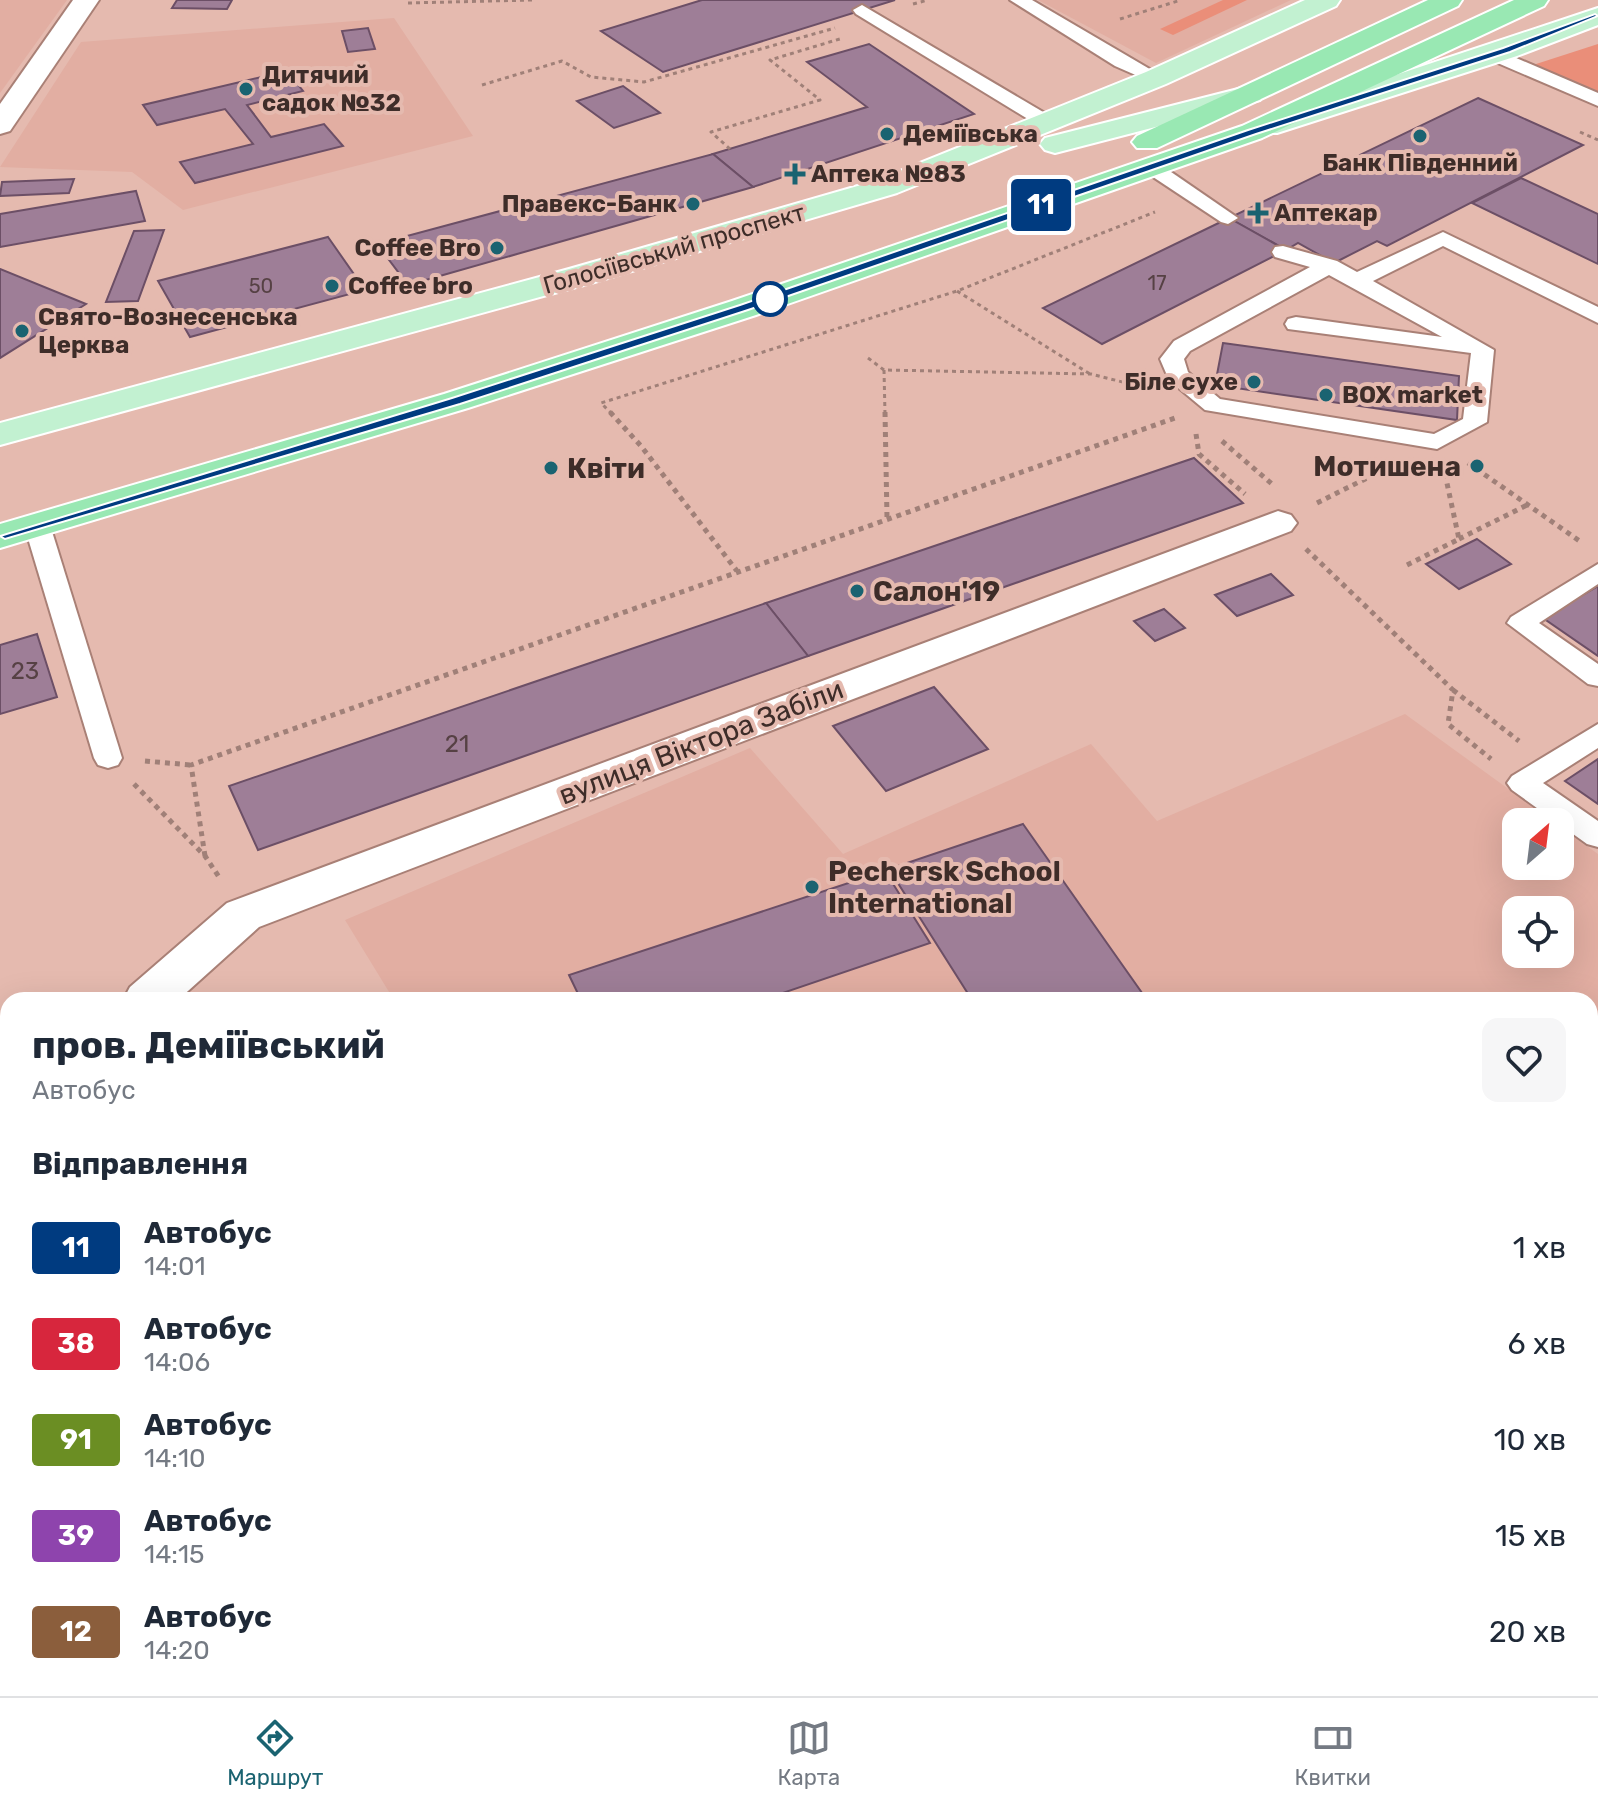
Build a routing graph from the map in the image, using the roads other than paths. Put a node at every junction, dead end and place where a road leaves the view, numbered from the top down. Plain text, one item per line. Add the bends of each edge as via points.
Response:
1 (86, 0) edge
2 (1019, 0) edge
3 (1327, 0) edge
4 (1449, 0) edge
5 (1524, 6) edge
6 (1598, 16) edge
7 (874, 17) road end
8 (1493, 54) junction
9 (1156, 78) junction
10 (1250, 94) junction
11 (1598, 100) edge
12 (1048, 123) junction
13 (0, 125) edge
14 (1252, 132) junction
15 (1151, 167) junction
16 (886, 187) junction
17 (1228, 218) dead end
18 (1283, 252) dead end
19 (905, 253) junction
20 (1329, 266) junction
21 (1357, 281) junction
22 (1598, 316) edge
23 (1296, 324) dead end
24 (1483, 350) junction
25 (0, 434) edge
26 (1290, 517) road end
27 (37, 525) junction
28 (0, 536) edge
29 (1598, 572) edge
30 (1598, 677) edge
31 (1598, 734) edge
32 (108, 758) road end
33 (1598, 836) edge
34 (156, 992) edge

1 - 13 street
2 - 9 lane
3 - 9 main road, Голосіївський проспект
4 - 10 highway
5 - 14 highway
6 - 8 main road
7 - 12 lane
8 - 11 lane
8 - 14 main road
9 - 12 main road, Голосіївський проспект
10 - 16 main road
10 - 19 highway
12 - 16 main road, Голосіївський проспект
14 - 15 highway
15 - 17 lane
15 - 19 highway
16 - 25 main road, Голосіївський проспект
18 - 20 lane
19 - 27 highway via 456,401
20 - 21 lane
20 - 24 lane via 1182,346 1172,359 1177,375 1203,408 1437,442 1475,422
21 - 22 lane via 1443,238
21 - 24 lane
23 - 24 lane
26 - 34 street, вулиця Віктора Забіли via 243,915
27 - 28 highway
27 - 32 lane
29 - 30 lane via 1520,623
31 - 33 lane via 1522,783

